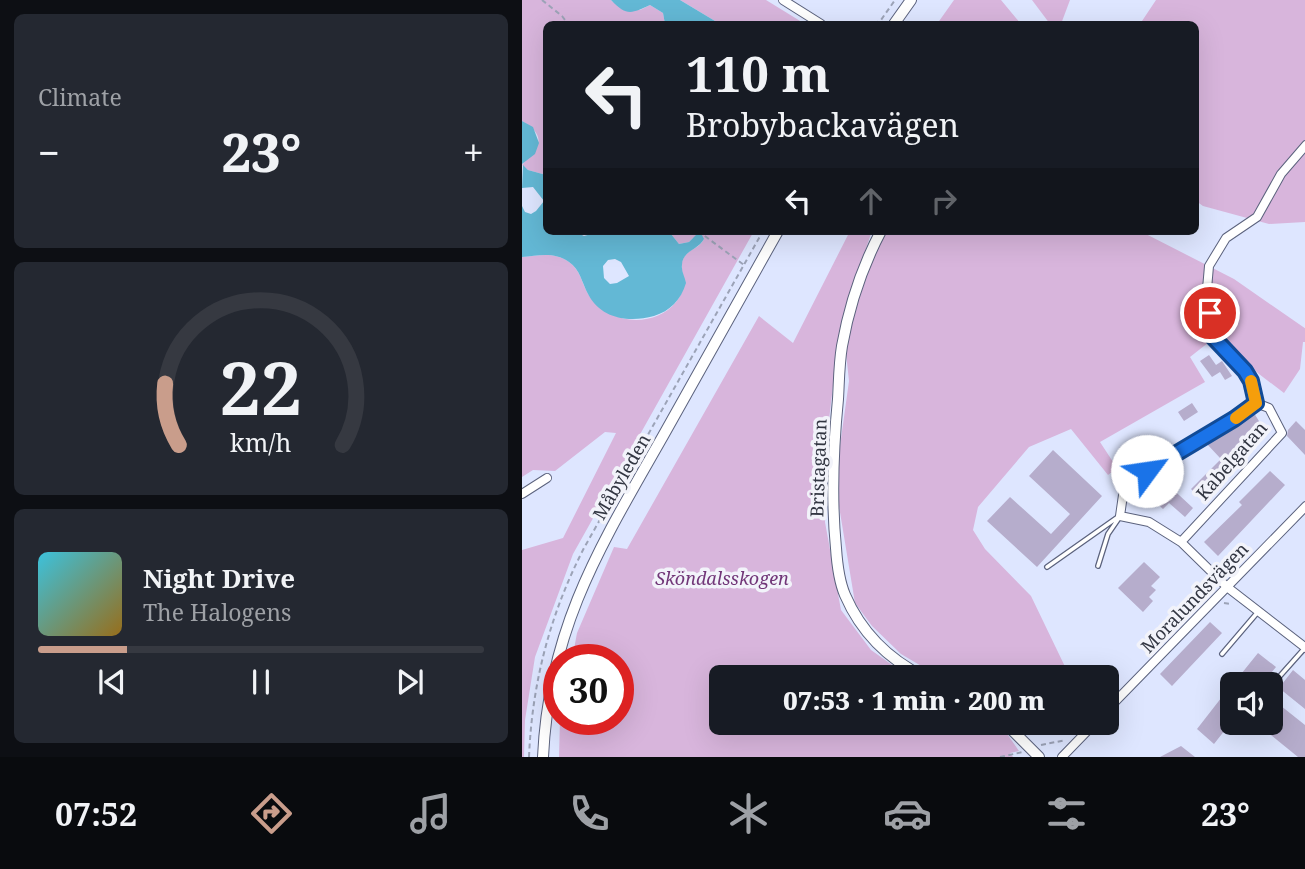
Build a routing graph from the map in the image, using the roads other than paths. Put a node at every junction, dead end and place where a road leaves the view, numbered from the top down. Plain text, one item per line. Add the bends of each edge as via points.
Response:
1 (783, 0) edge
2 (911, 0) edge
3 (816, 21) edge
4 (898, 21) edge
5 (1305, 145) edge
6 (776, 235) edge
7 (879, 235) edge
8 (1256, 403) junction
9 (547, 478) dead end
10 (522, 494) edge
11 (1305, 506) edge
12 (1120, 516) junction
13 (1181, 542) junction
14 (1098, 566) dead end
15 (1047, 567) dead end
16 (1227, 587) junction
17 (1259, 611) junction
18 (1305, 648) edge
19 (1222, 653) dead end
20 (903, 665) edge
21 (1283, 673) edge
22 (1119, 698) edge
23 (1017, 735) edge
24 (1083, 735) edge
25 (1035, 753) edge
26 (543, 757) edge
27 (1062, 757) edge

1 - 3 street
2 - 4 street
5 - 8 street via 1281,174 1258,217 1226,238 1209,266 1213,337 1245,371
6 - 26 street, Måbyleden via 583,583 556,663
7 - 20 street, Bristagatan via 856,290 842,347 832,456 833,526 844,593 858,621 878,646
8 - 12 street via 1134,479 1123,495
8 - 13 street, Kabelgatan via 1269,408 1282,433
9 - 10 street
11 - 16 street, Moralundsvägen
12 - 13 street via 1149,522
12 - 14 lane via 1108,534
12 - 15 lane
13 - 16 street
16 - 17 street
16 - 22 street, Moralundsvägen
17 - 18 street
17 - 19 lane
18 - 21 lane
23 - 25 street
24 - 27 street

